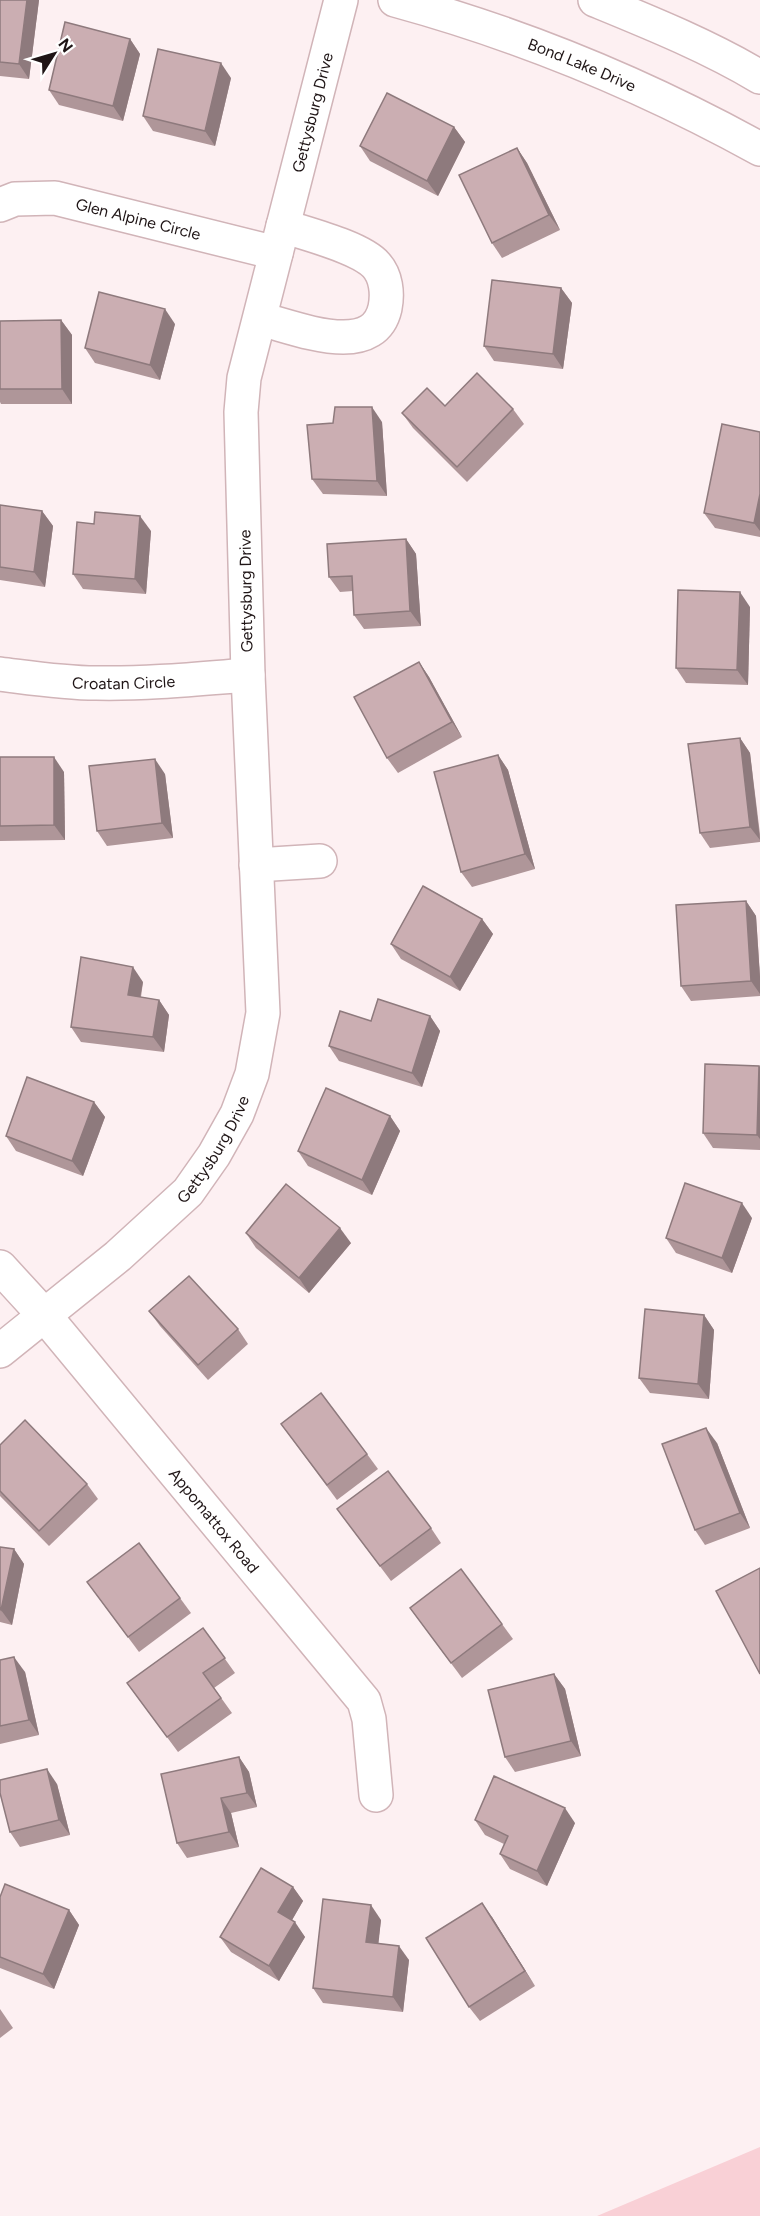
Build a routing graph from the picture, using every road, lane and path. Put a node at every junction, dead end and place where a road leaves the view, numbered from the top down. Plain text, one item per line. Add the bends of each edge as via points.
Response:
1 (340, 0) edge
2 (395, 0) edge
3 (595, 0) edge
4 (760, 77) edge
5 (760, 149) edge
6 (0, 205) edge
7 (280, 239) junction
8 (260, 319) junction
9 (0, 674) edge
10 (248, 675) junction
11 (320, 861) dead end
12 (256, 864) junction
13 (0, 1267) edge
14 (45, 1316) junction
15 (0, 1351) edge
16 (376, 1795) dead end

1 - 7 street, Gettysburg Drive
2 - 5 street, Bond Lake Drive via 582,62
3 - 4 street
6 - 7 street, Glen Alpine Circle via 15,199 55,198
7 - 8 street, Gettysburg Drive
7 - 8 street via 340,246 376,265 388,297 384,315 366,334 335,338
8 - 10 street, Gettysburg Drive via 244,378 241,412
9 - 10 street, Croatan Circle via 95,683
10 - 12 street, Gettysburg Drive
11 - 12 street
12 - 14 street, Gettysburg Drive via 262,1013 252,1074 237,1114 188,1192
13 - 14 street, Appomattox Road
14 - 15 street, Gettysburg Drive
14 - 16 street, Appomattox Road via 364,1701

